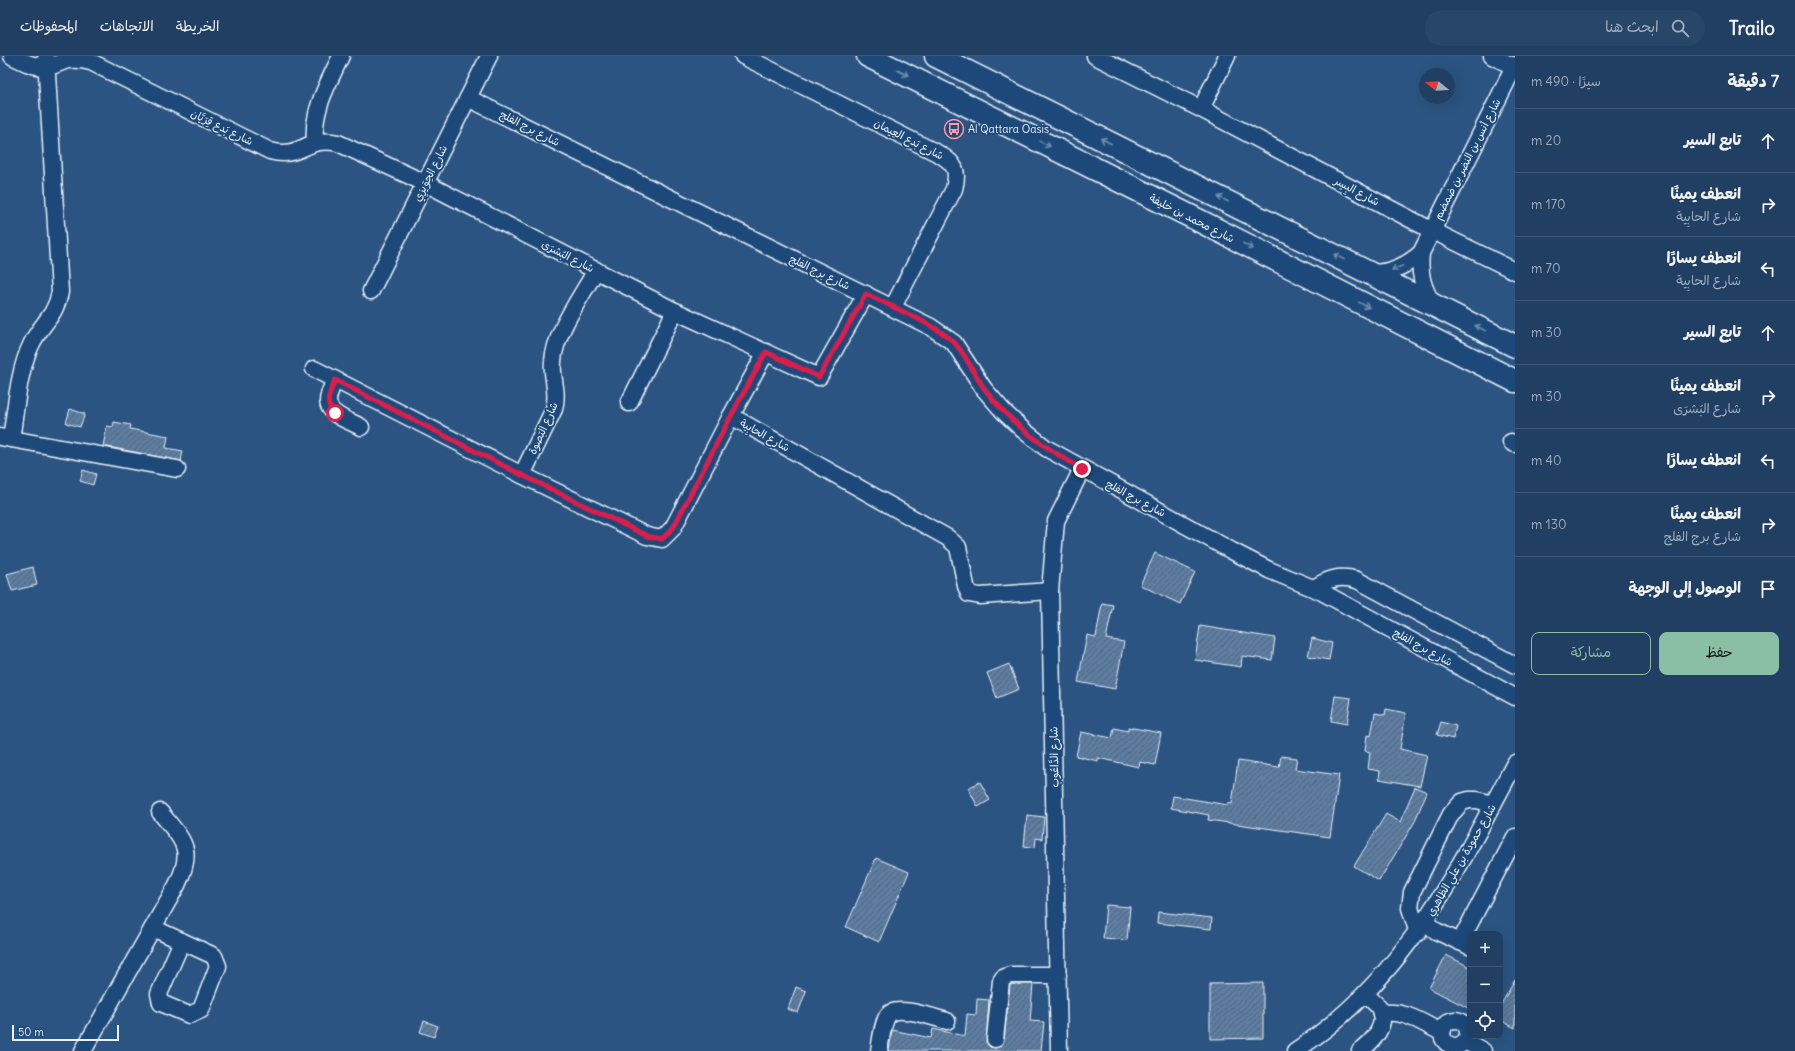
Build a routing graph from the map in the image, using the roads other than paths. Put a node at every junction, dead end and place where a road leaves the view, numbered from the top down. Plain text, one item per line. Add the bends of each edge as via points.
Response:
1 (12, 56) edge
2 (341, 56) edge
3 (489, 56) edge
4 (743, 56) edge
5 (868, 56) edge
6 (936, 56) edge
7 (1095, 56) edge
8 (1227, 56) edge
9 (1492, 56) edge
10 (80, 58) edge
11 (46, 61) edge
12 (1515, 67) edge
13 (468, 98) junction
14 (1201, 109) junction
15 (315, 142) junction
16 (425, 183) junction
17 (1431, 230) junction
18 (1421, 253) junction
19 (596, 270) junction
20 (1515, 272) edge
21 (1370, 273) junction
22 (371, 291) dead end
23 (866, 294) junction
24 (1434, 305) junction
25 (893, 307) junction
26 (675, 311) junction
27 (1515, 346) edge
28 (766, 352) junction
29 (314, 369) dead end
30 (335, 380) junction
31 (1515, 381) edge
32 (629, 402) dead end
33 (731, 416) junction
34 (361, 427) dead end
35 (6, 438) edge
36 (177, 468) dead end
37 (1082, 469) junction
38 (522, 475) junction
39 (1314, 588) junction
40 (1050, 591) junction
41 (1515, 665) edge
42 (1515, 697) edge
43 (1515, 763) edge
44 (1493, 804) junction
45 (160, 812) dead end
46 (1515, 837) edge
47 (1421, 927) junction
48 (152, 928) junction
49 (182, 941) junction
50 (1465, 944) edge
51 (1058, 975) junction
52 (1365, 994) junction
53 (1380, 1014) junction
54 (946, 1021) dead end
55 (1443, 1030) junction
56 (1467, 1030) edge
57 (995, 1039) dead end
58 (1474, 1039) edge
59 (83, 1051) edge
60 (878, 1051) edge
61 (1060, 1051) edge
62 (1295, 1051) edge
63 (1360, 1051) edge
64 (1483, 1051) edge

1 - 11 street via 32,66
2 - 15 street via 318,104
3 - 13 street, شارع الحِوَيزِي
4 - 25 street, شارع بَدع العِيمان via 939,154 948,159 955,168 957,178 954,189
5 -> 31 highway, شارع محمد بن خليفة
21 -> 6 highway
7 - 14 street, شارع البِسِر
8 - 14 street
9 - 12 street
10 - 11 street, شارع بَدع قِرَيَّان via 57,65
10 - 15 street, شارع بَدع قِرَيَّان via 270,151 290,154
11 - 35 street via 60,292 58,304 52,315 31,344
12 - 17 street, شارع أنس بن النضر بن ضمضم
13 - 16 street, شارع الحِوَيزِي
13 - 23 street, شارع برج الفلج
14 - 17 street, شارع البِسِر
15 - 16 street, شارع البُشرَى via 323,140 338,143
16 - 19 street, شارع البُشرَى
16 - 22 street, شارع الحِوَيزِي
17 - 18 street, شارع أنس بن النضر بن ضمضم
17 - 20 street, شارع البِسِر
18 -> 21 street, شارع أنس بن النضر بن ضمضم via 1398,269
18 - 24 street, شارع أنس بن النضر بن ضمضم via 1423,285
19 - 26 street, شارع البُشرَى
19 - 38 street, شارع البَصوة via 555,347 553,375 557,398
21 - 24 highway
23 - 25 street, شارع برج الفلج
23 - 28 street, شارع البُشرَى via 819,377
27 -> 24 highway
25 - 37 street, شارع برج الفلج via 931,327 954,343 984,389 1003,411 1046,448
26 - 28 street, شارع البُشرَى
26 - 32 street
28 - 33 street
29 - 30 street, شارع الحابِية
30 - 34 street via 329,395 329,406 335,413
30 - 38 street, شارع الحابِية
33 - 38 street, شارع الحابِية via 673,528 662,539 647,536
33 - 40 street, شارع الحابِية via 948,538 958,547 969,594 980,596
35 - 36 street
37 - 39 street, شارع برج الفلج via 1269,570
37 - 40 street, شارع الدَّاعُوب via 1056,521
39 - 41 street via 1333,578 1357,580
39 - 42 street, شارع برج الفلج
40 - 51 street, شارع الدَّاعُوب
43 - 44 street, شارع حمودة بن علي الظاهري
44 - 47 street, شارع حمودة بن علي الظاهري via 1457,871
44 - 47 street via 1469,800 1462,802 1452,814 1412,892 1410,908
45 - 48 street via 180,837 187,855 181,876
46 - 50 street
47 - 50 street via 1430,928
47 - 52 street, شارع حمودة بن علي الظاهري
48 - 49 street
48 - 59 street
49 - 49 street via 214,956 218,966 201,1010 189,1015 161,1003 158,994
51 - 57 street via 1010,975 1003,978
51 - 61 street, شارع الدَّاعُوب
52 - 53 street via 1379,1008
52 - 62 street, شارع حمودة بن علي الظاهري via 1313,1040
53 - 55 street via 1401,1013
53 - 63 street via 1377,1034
54 - 60 street via 900,1010 892,1011 887,1016
55 - 56 street via 1453,1021 1458,1021
55 - 56 street via 1444,1040 1452,1046 1462,1044
58 - 64 street

